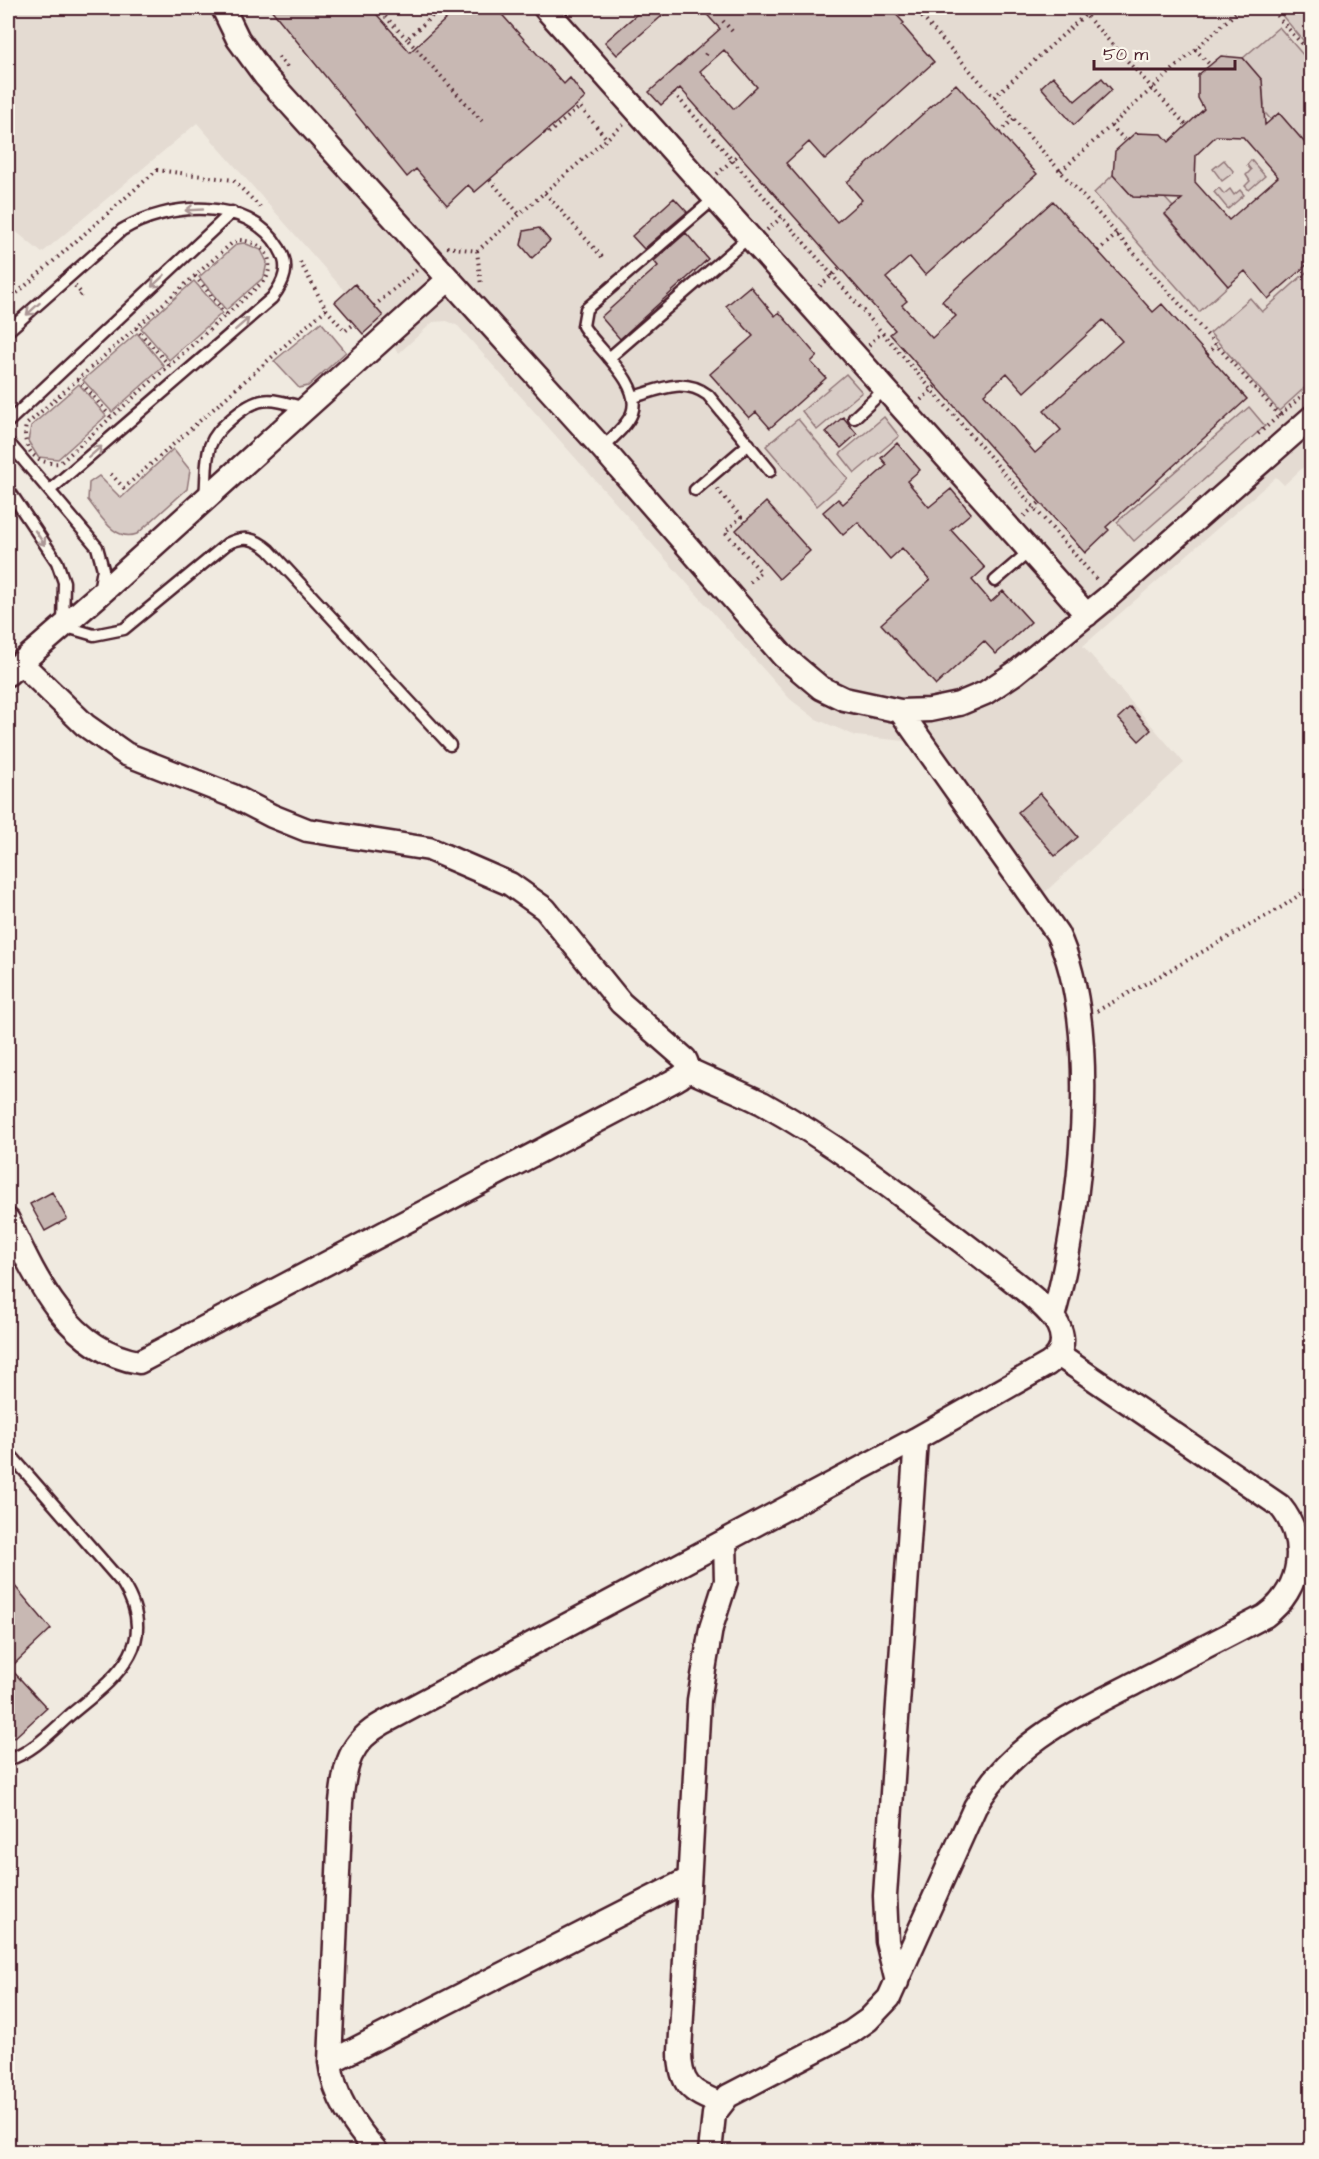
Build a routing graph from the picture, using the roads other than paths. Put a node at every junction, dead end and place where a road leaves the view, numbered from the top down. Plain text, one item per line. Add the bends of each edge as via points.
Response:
1 (223, 8) edge
2 (545, 8) edge
3 (710, 192) junction
4 (232, 212) junction
5 (749, 237) junction
6 (449, 279) junction
7 (8, 331) edge
8 (609, 358) junction
9 (886, 388) junction
10 (634, 397) junction
11 (305, 408) junction
12 (1311, 417) edge
13 (854, 418) dead end
14 (8, 422) edge
15 (8, 442) edge
16 (749, 444) junction
17 (602, 448) junction
18 (770, 471) dead end
19 (8, 489) edge
20 (50, 490) junction
21 (695, 490) dead end
22 (205, 499) junction
23 (1032, 550) junction
24 (995, 581) dead end
25 (98, 596) junction
26 (1087, 615) junction
27 (63, 626) junction
28 (14, 669) edge
29 (900, 711) junction
30 (450, 745) dead end
31 (687, 1069) junction
32 (8, 1220) edge
33 (1053, 1317) junction
34 (1059, 1356) junction
35 (916, 1439) junction
36 (8, 1452) edge
37 (725, 1541) junction
38 (8, 1760) edge
39 (687, 1880) junction
40 (897, 1982) junction
41 (330, 2062) junction
42 (720, 2103) junction
43 (377, 2151) edge
44 (710, 2151) edge

1 - 6 street via 238,39 265,76 438,253
2 - 3 street
3 - 5 street
3 - 8 lane via 586,309 583,326
4 -> 7 lane via 178,211 142,218 122,230
4 -> 14 lane
20 -> 4 lane via 272,298 282,285 285,262 275,240 249,218
5 - 8 lane
5 - 9 street
6 - 11 street
6 - 17 street
8 - 10 lane
9 - 13 lane
9 - 23 street
10 - 16 lane via 673,385 701,389
10 - 17 lane via 629,419
11 - 22 street
11 - 22 lane via 264,399 247,405 233,417 210,445
12 - 26 street
15 - 20 lane
16 - 18 lane
16 - 21 lane
17 - 29 street via 801,673 844,699
19 -> 27 lane via 57,562 64,582
20 - 25 lane via 97,547 103,569
22 - 25 street
23 - 24 lane
23 - 26 street
25 - 27 street
26 - 29 street via 985,693 959,704
27 - 28 street
27 - 30 lane via 94,635 124,629 227,544 249,538 269,550
28 - 31 street via 126,754 233,796 298,827 429,849 510,884 545,909 621,1003 685,1059
29 - 33 street via 1057,933 1068,956 1083,1078 1070,1252
31 - 32 street via 677,1079 139,1362 123,1360 102,1350 56,1309
31 - 33 street via 762,1103 859,1162
33 - 34 street via 1061,1334
34 - 35 street
34 - 40 street via 1280,1506 1296,1531 1296,1575 1283,1600 1265,1616 1075,1714 1006,1763 988,1783 975,1807
35 - 37 street
35 - 40 street via 885,1896 887,1941
36 - 38 lane via 123,1584 134,1607 137,1632 130,1656 116,1676 29,1751
37 - 39 street via 726,1581 711,1628 699,1700
37 - 41 street via 359,1739 346,1770 341,1802
39 - 41 street
39 - 42 street via 681,2074 691,2089
40 - 42 street via 889,1998 868,2020 738,2089
41 - 43 street via 342,2106
42 - 44 street via 714,2114

